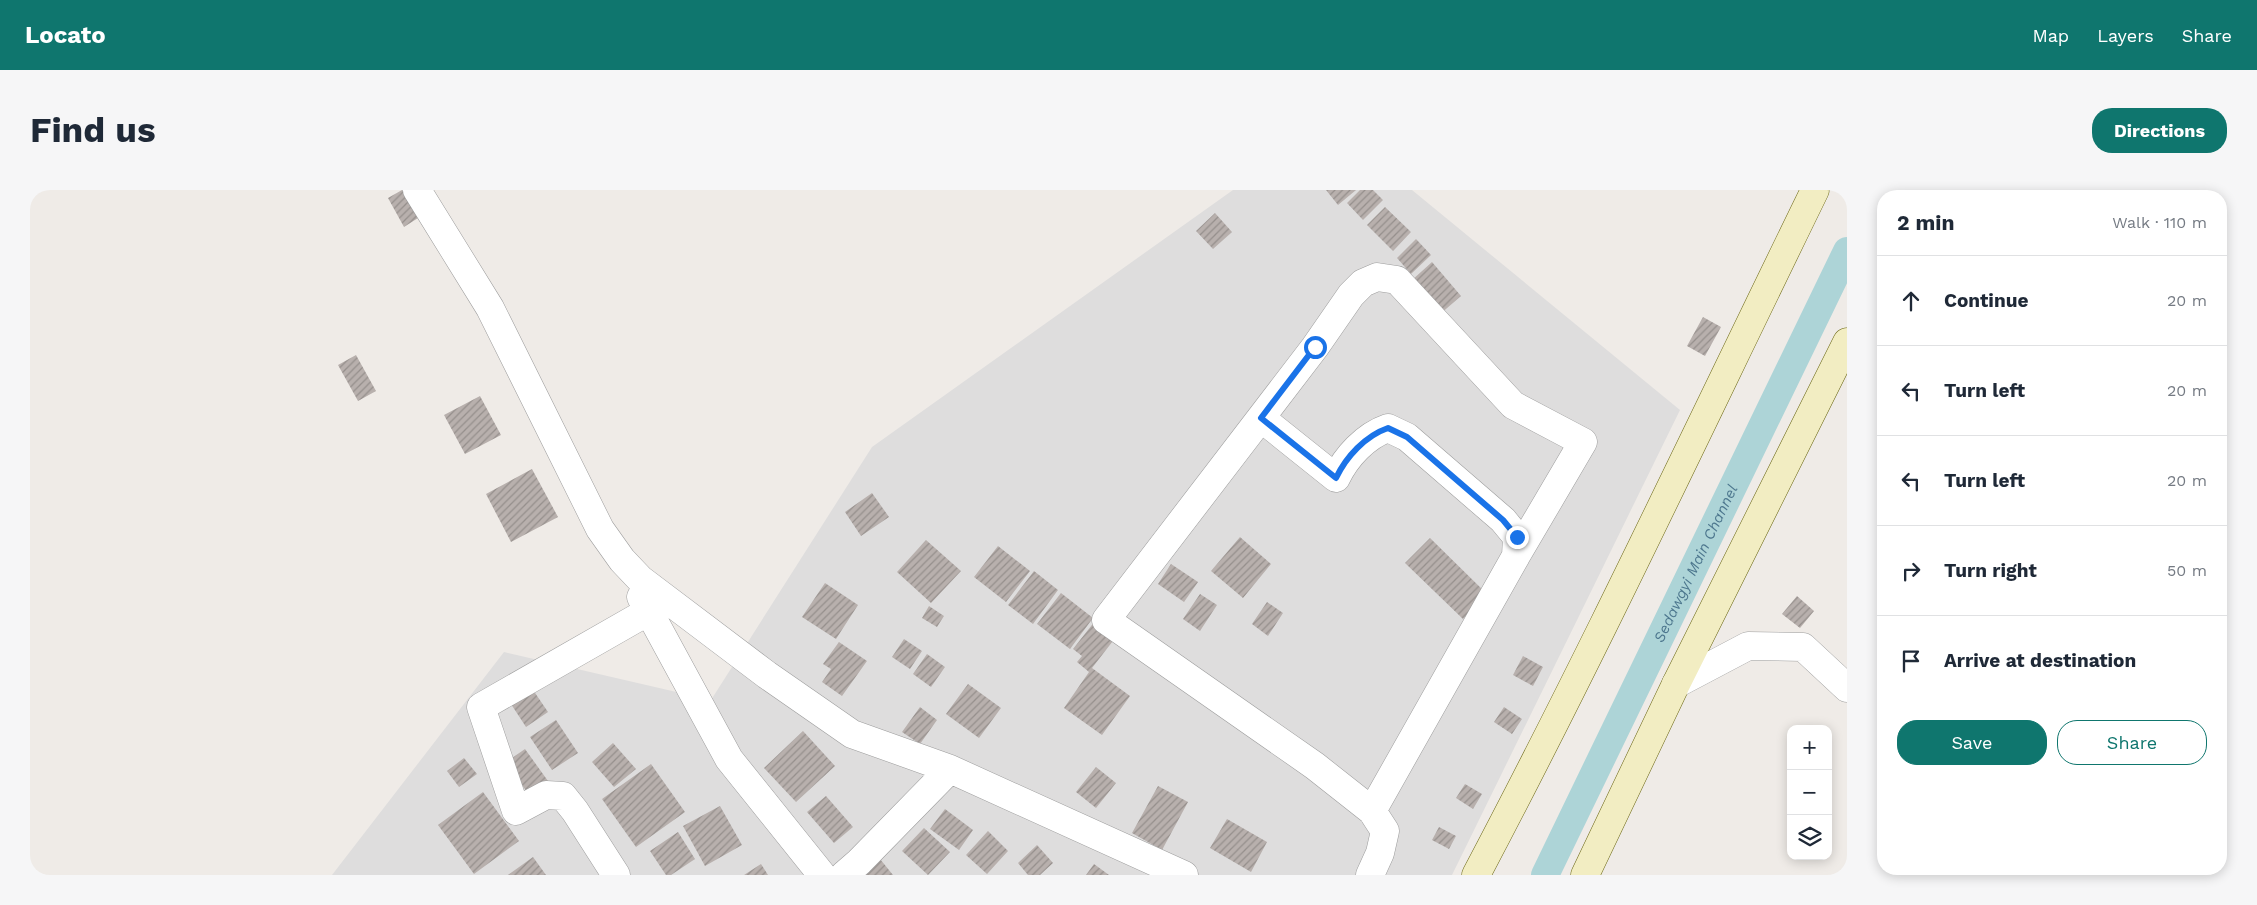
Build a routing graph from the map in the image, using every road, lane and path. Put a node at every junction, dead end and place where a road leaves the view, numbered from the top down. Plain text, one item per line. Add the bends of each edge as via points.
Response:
1 (416, 190) edge
2 (1815, 190) edge
3 (1847, 342) edge
4 (1261, 418) junction
5 (1516, 556) junction
6 (622, 560) junction
7 (649, 611) junction
8 (1676, 684) junction
9 (1847, 688) edge
10 (950, 769) junction
11 (1372, 811) junction
12 (616, 875) edge
13 (822, 875) edge
14 (844, 875) edge
15 (1184, 875) edge
16 (1370, 875) edge
17 (1476, 875) edge
18 (1585, 875) edge

1 - 6 street via 490,308 600,528
2 - 17 street via 1636,561
3 - 8 street
4 - 5 street via 1336,478 1344,462 1376,432 1388,428 1407,437 1503,520 1517,537
4 - 5 street via 1351,295 1363,283 1377,277 1397,280 1513,405 1582,442
4 - 11 street via 1106,620 1315,766
5 - 11 street
6 - 7 street
6 - 10 street via 640,579 852,734
7 - 12 street via 481,707 516,811 546,795 563,796
7 - 13 street via 729,760
8 - 9 street via 1748,646 1803,647
8 - 18 street
10 - 14 street
10 - 15 street
11 - 16 street via 1385,831

